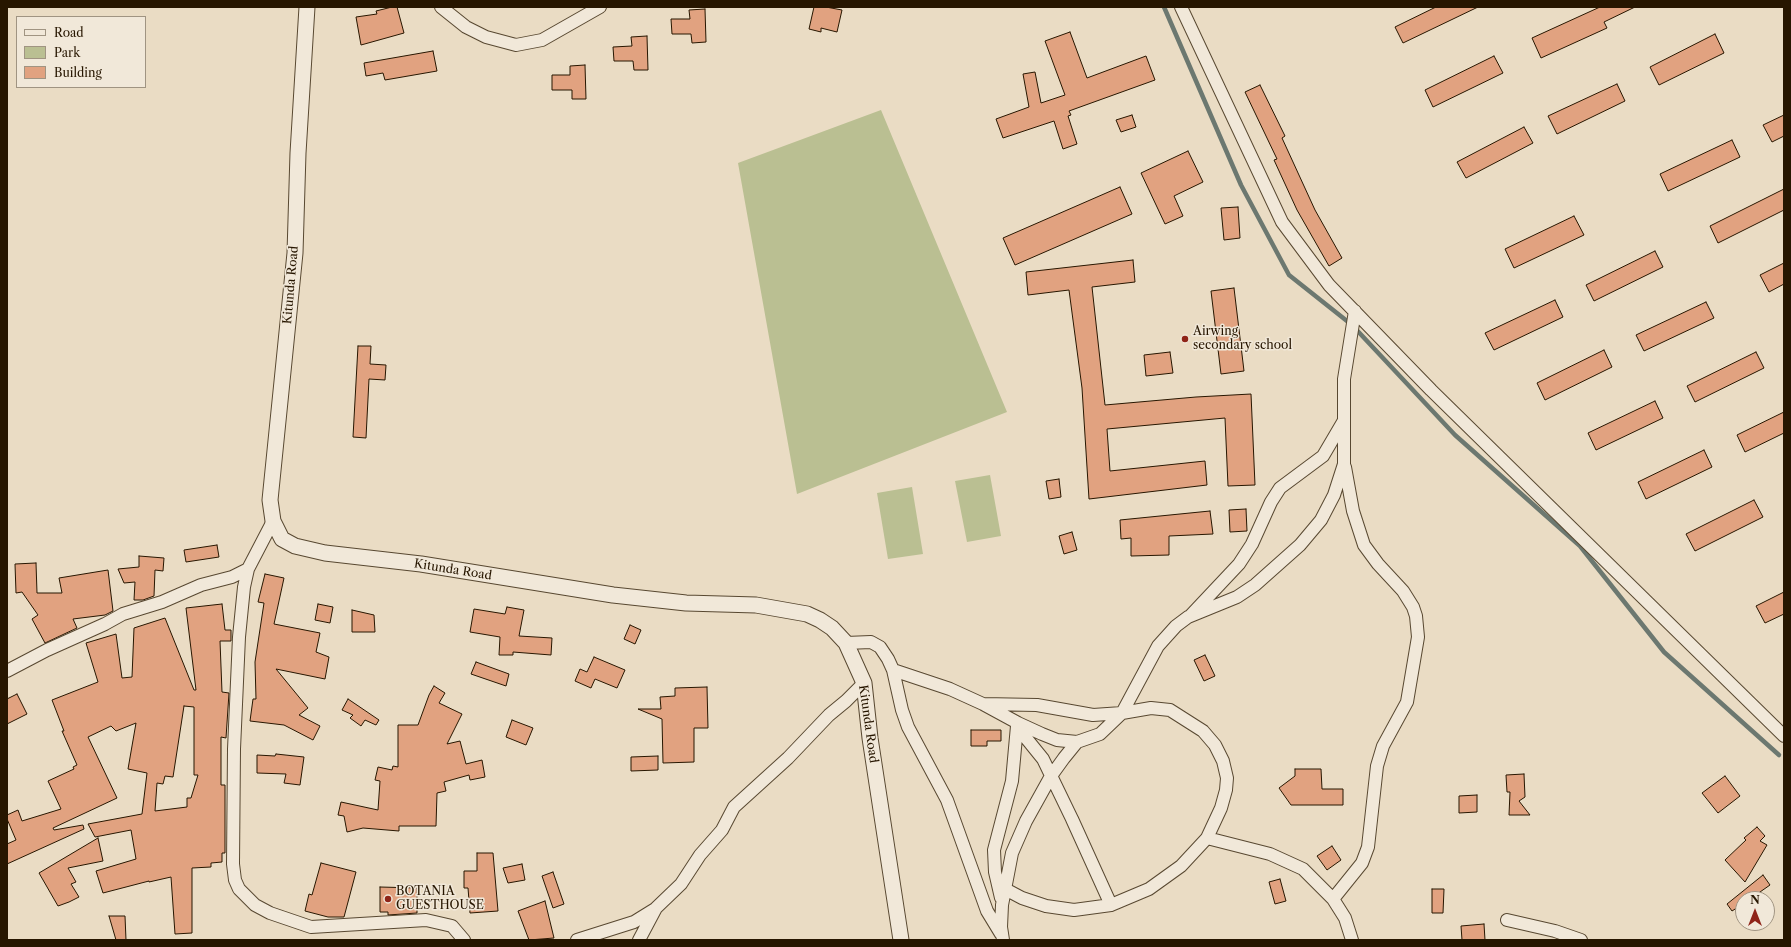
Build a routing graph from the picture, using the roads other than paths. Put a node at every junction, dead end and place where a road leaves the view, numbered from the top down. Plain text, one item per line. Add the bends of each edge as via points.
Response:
1 (307, 7) edge
2 (441, 7) edge
3 (600, 7) edge
4 (1181, 7) edge
5 (1355, 311) junction
6 (1344, 420) junction
7 (1344, 464) junction
8 (273, 521) junction
9 (248, 569) junction
10 (1188, 617) junction
11 (846, 642) junction
12 (893, 670) junction
13 (7, 672) edge
14 (864, 683) junction
15 (983, 704) junction
16 (1122, 713) junction
17 (1017, 727) junction
18 (1784, 736) edge
19 (1077, 742) junction
20 (1051, 776) junction
21 (1208, 838) junction
22 (1005, 889) junction
23 (1333, 899) junction
24 (1002, 905) junction
25 (1111, 905) junction
26 (656, 908) junction
27 (1506, 920) dead end
28 (1003, 938) edge
29 (464, 940) edge
30 (577, 940) edge
31 (639, 940) edge
32 (901, 940) edge
33 (1352, 940) edge
34 (1582, 940) edge

1 - 8 street, Kitunda Road via 295,253 270,500
2 - 3 street via 479,34 516,45 542,40
4 - 5 street via 1282,222 1319,273
5 - 6 street via 1346,365
5 - 18 street via 1431,390
6 - 7 street
6 - 10 street via 1323,456 1280,488 1270,502 1252,544 1239,564
7 - 10 street via 1334,495 1321,520 1300,545 1273,571 1237,597
7 - 23 street via 1354,517 1364,545 1403,591 1413,607 1418,637 1407,702 1383,746 1377,766 1368,848 1362,863
8 - 9 street
8 - 11 street, Kitunda Road via 282,539 295,546 325,553 421,564 613,595 756,605 807,614 832,628
9 - 13 street via 232,577 201,585 162,602 123,614
9 - 29 street via 239,637 234,749 233,864 239,889 255,905 270,913 311,927 426,920 452,926
10 - 16 street via 1158,646
11 - 12 street via 871,642 880,647
11 - 14 street, Kitunda Road
12 - 15 street via 950,689
12 - 28 street via 908,727 947,800 987,911
14 - 26 street via 734,808 722,830 700,854 681,884
14 - 32 street, Kitunda Road
15 - 16 street via 1037,705 1092,715
15 - 17 street
16 - 19 street via 1100,734
16 - 21 street via 1151,708 1170,710 1203,731 1215,745 1223,761 1227,778 1226,790
17 - 19 street via 1057,740
17 - 20 street via 1034,747
17 - 24 street via 1012,781 994,850 995,872
19 - 20 street
20 - 22 street via 1018,836 1007,870
20 - 25 street
21 - 23 street via 1251,848 1288,861 1303,869
21 - 25 street via 1168,877 1149,889
22 - 24 street
22 - 25 street via 1046,906 1074,910
23 - 33 street via 1345,918
24 - 28 street
26 - 30 street via 634,922
26 - 31 street
27 - 34 street

